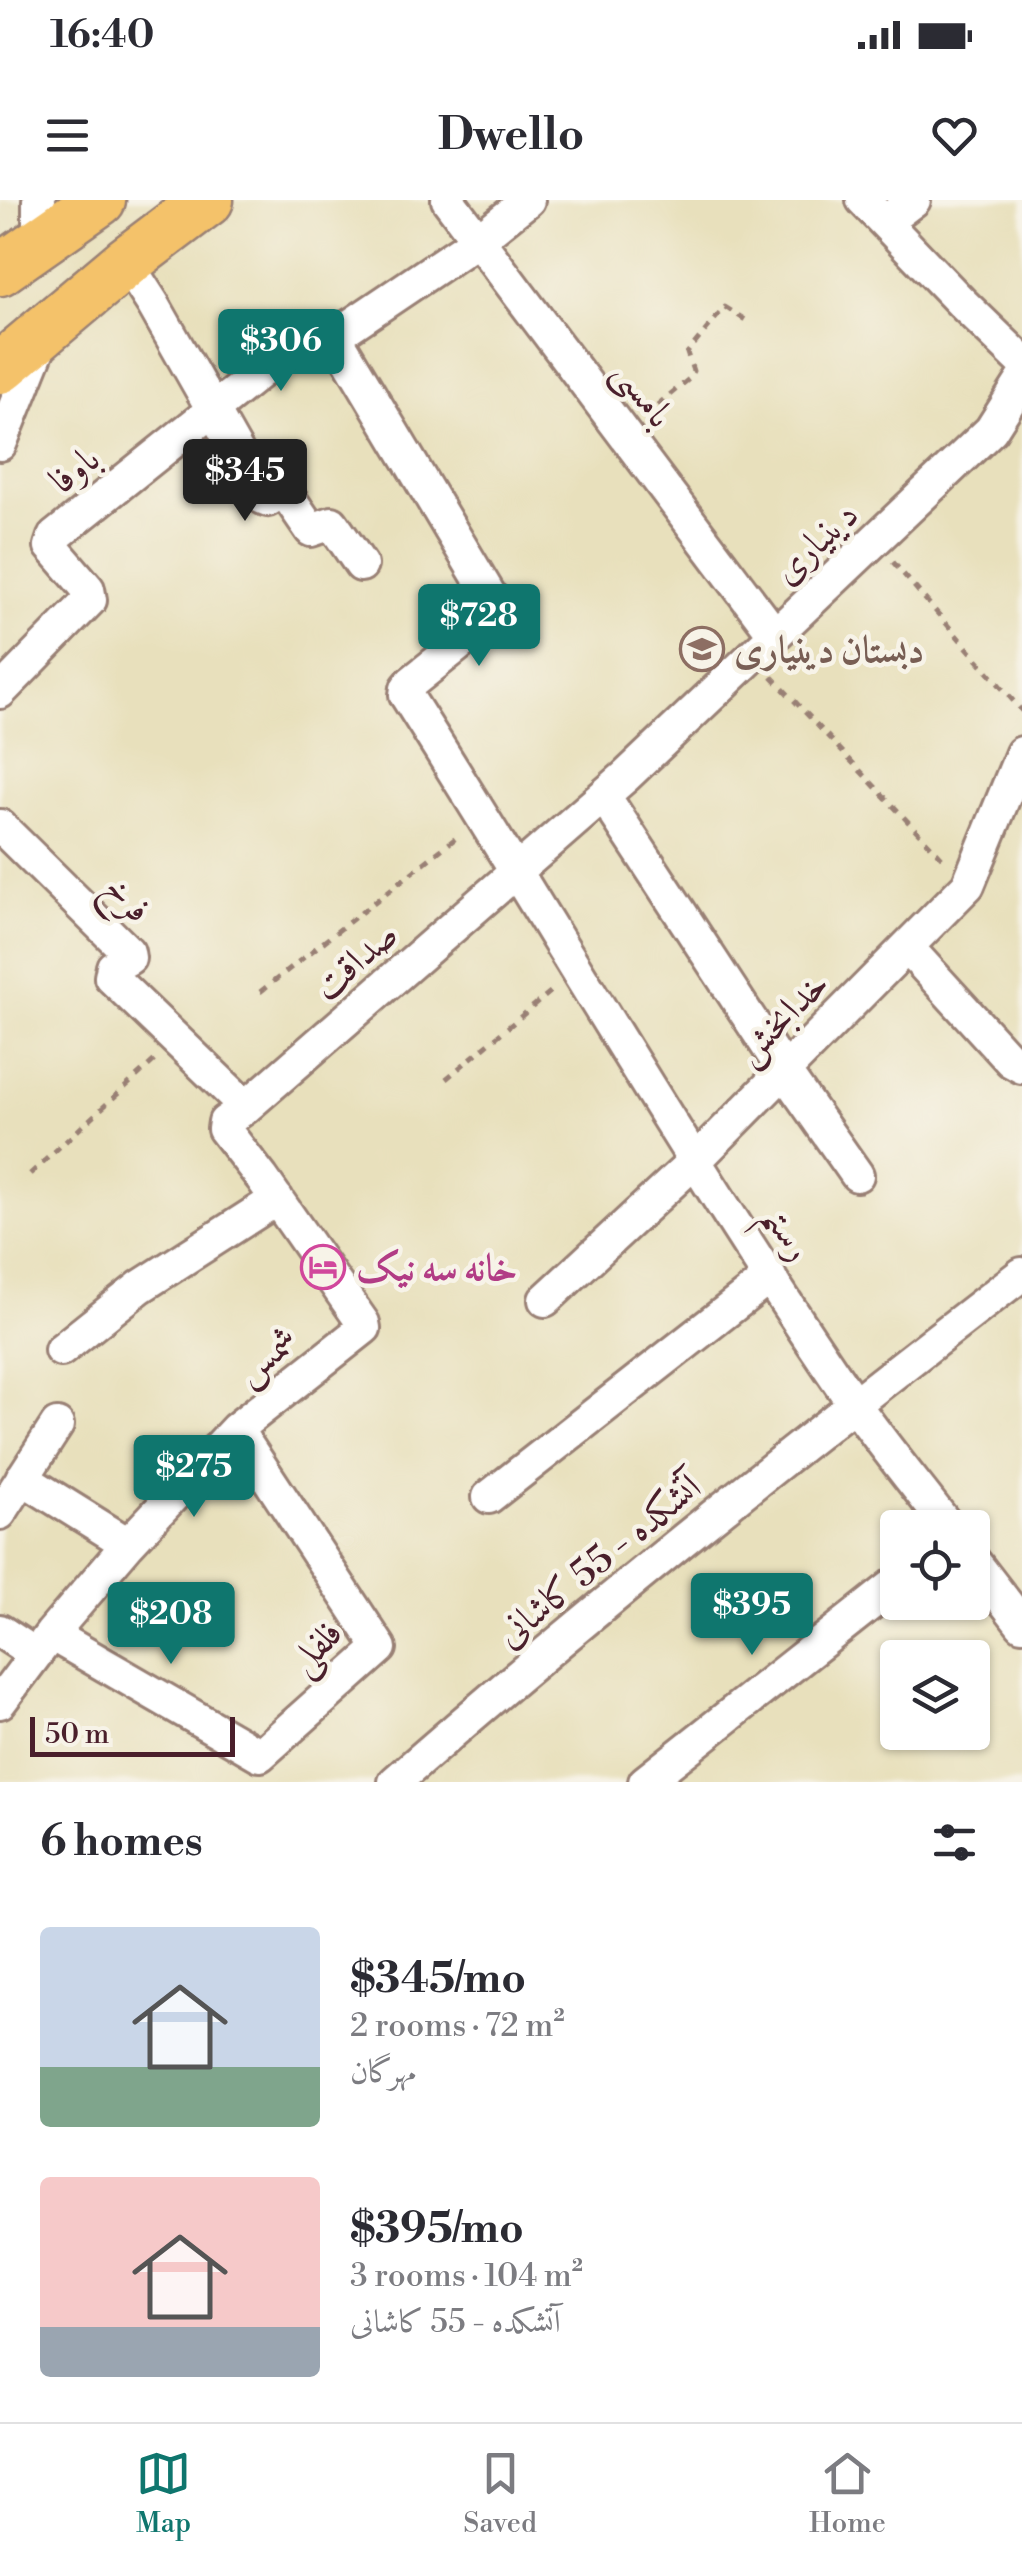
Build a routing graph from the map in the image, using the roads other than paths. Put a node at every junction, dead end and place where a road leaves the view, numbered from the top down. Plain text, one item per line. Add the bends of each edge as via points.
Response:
1 (100, 200) edge
2 (208, 200) edge
3 (448, 200) edge
4 (528, 200) edge
5 (914, 200) edge
6 (874, 211) edge
7 (26, 238) edge
8 (479, 240) junction
9 (126, 262) junction
10 (46, 329) junction
11 (335, 336) junction
12 (1022, 361) edge
13 (0, 368) edge
14 (1022, 381) edge
15 (212, 408) junction
16 (0, 444) edge
17 (361, 564) dead end
18 (764, 646) junction
19 (0, 692) edge
20 (1022, 753) edge
21 (604, 796) junction
22 (0, 826) edge
23 (516, 872) junction
24 (906, 947) junction
25 (1022, 1067) edge
26 (784, 1072) junction
27 (246, 1108) junction
28 (694, 1162) junction
29 (857, 1176) dead end
30 (277, 1199) junction
31 (1022, 1274) edge
32 (770, 1277) junction
33 (544, 1300) dead end
34 (61, 1350) dead end
35 (854, 1404) junction
36 (57, 1425) dead end
37 (236, 1430) junction
38 (22, 1478) junction
39 (489, 1496) dead end
40 (934, 1510) edge
41 (0, 1513) edge
42 (128, 1544) junction
43 (990, 1582) edge
44 (880, 1596) edge
45 (1022, 1624) edge
46 (0, 1630) edge
47 (43, 1644) junction
48 (0, 1702) edge
49 (395, 1782) edge
50 (644, 1782) edge

1 - 7 main road
2 - 9 main road
3 - 8 street, بامسی
4 - 8 street
5 - 6 street
6 - 12 street
8 - 11 street
8 - 18 street, بامسی via 624,433
9 - 10 main road
9 - 15 street
10 - 13 main road
10 - 16 street
11 - 15 street via 304,338
11 - 23 street, رستم via 493,601 492,618 412,682 406,694
14 - 18 street, دینیاری via 991,430
15 - 17 street via 263,498 284,492 311,530 332,523
15 - 19 street, باوفا via 54,537 52,546 90,600
18 - 21 street, دینیاری
20 - 24 street, خدابخش via 968,885
21 - 23 street, دینیاری
21 - 26 street
22 - 27 street, فرخ via 128,952 111,976
23 - 27 street, صداقت
23 - 28 street, رستم
24 - 25 street
24 - 26 street, خدابخش
26 - 28 street, خدابخش
26 - 29 street
27 - 30 street, شمس via 224,1129
28 - 32 street, رستم
28 - 33 street, خدابخش
30 - 34 street via 140,1287
30 - 37 street, شمس via 364,1328
31 - 35 street, آتشکده - 55 کاشانی
32 - 35 street, رستم
32 - 39 street
35 - 40 street, رستم
35 - 49 street, آتشکده - 55 کاشانی
36 - 38 street
37 - 42 street, شمس
37 - 47 street, فلفلی via 380,1648 260,1755
38 - 41 street
38 - 42 street
42 - 47 street, شمس
43 - 45 street
44 - 50 street
46 - 47 street
47 - 48 street, شمس

